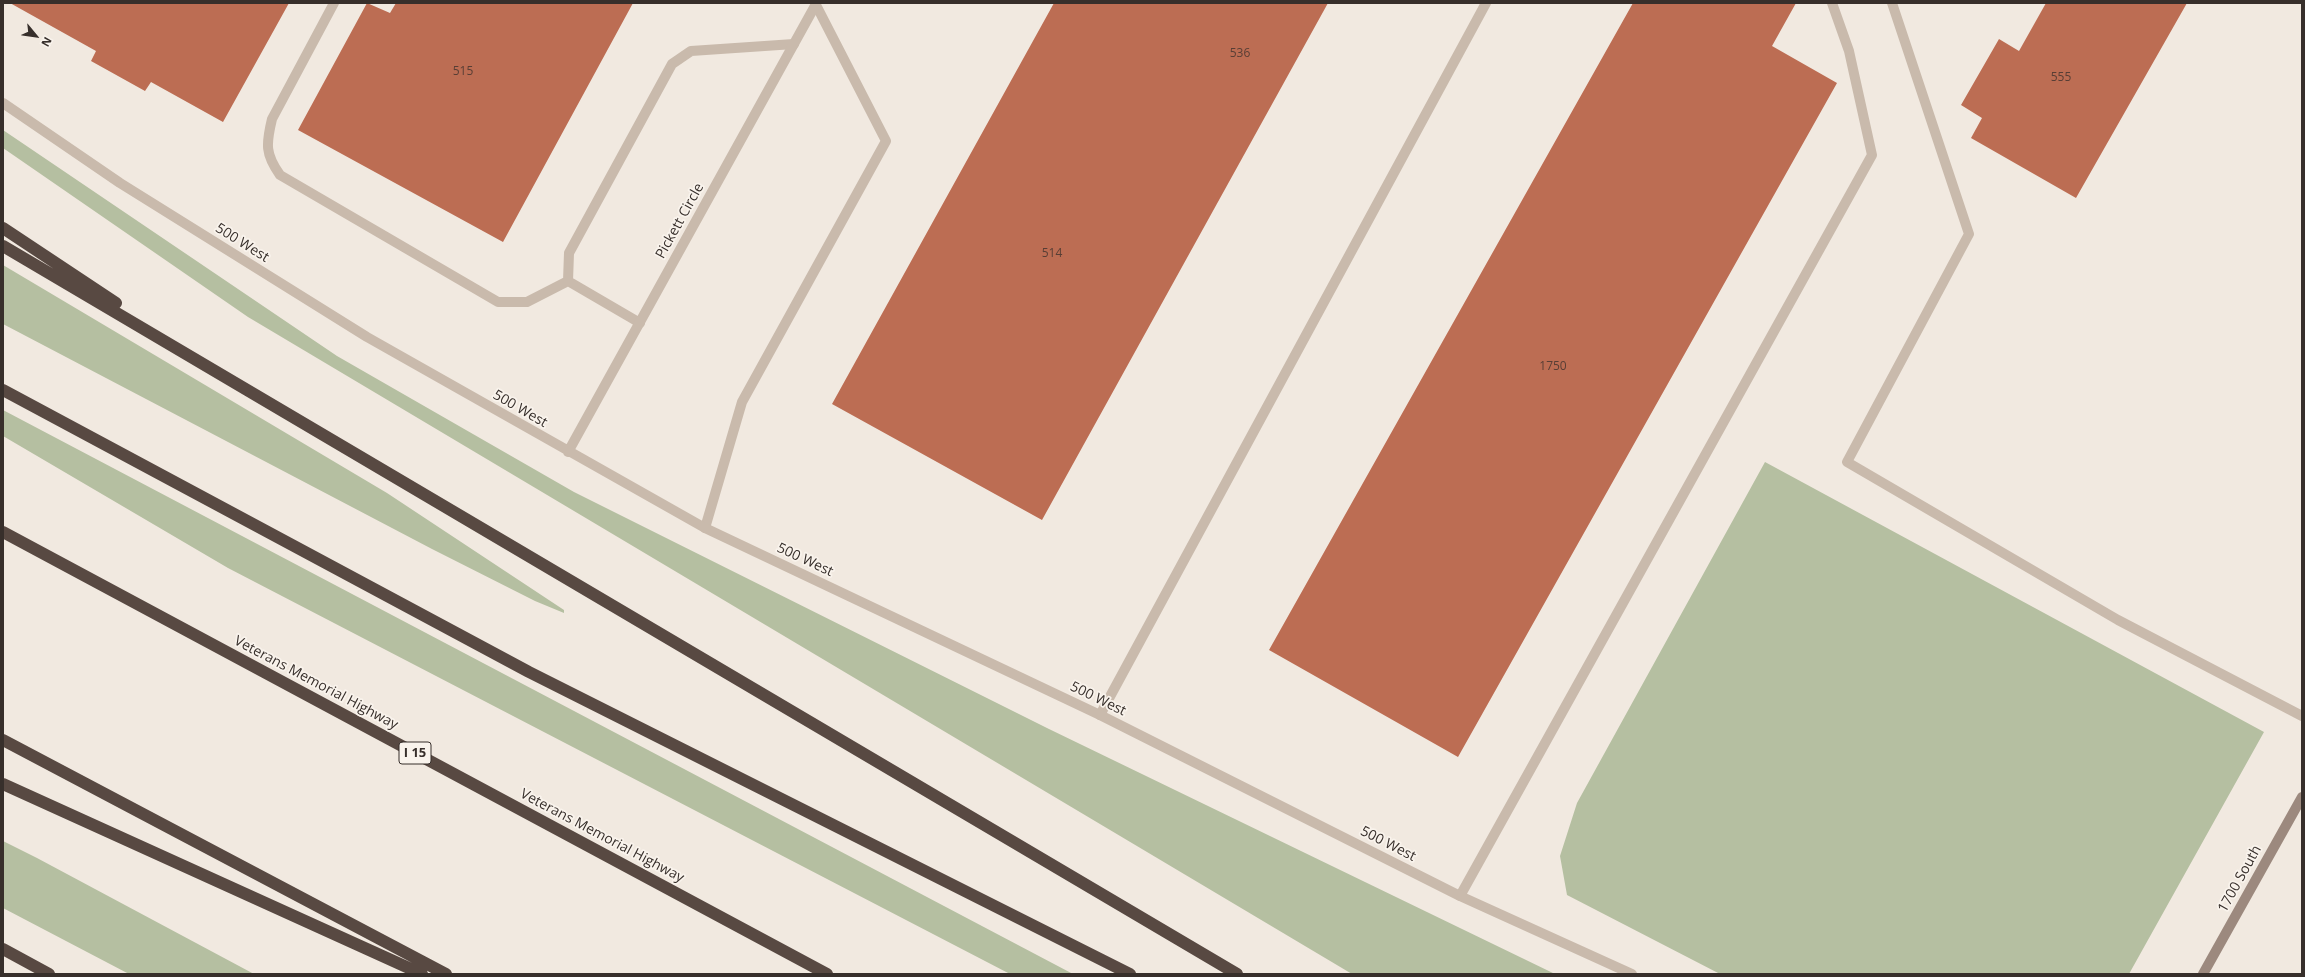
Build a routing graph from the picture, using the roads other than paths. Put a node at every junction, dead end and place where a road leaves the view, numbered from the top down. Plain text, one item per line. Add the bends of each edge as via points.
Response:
1 (334, 3) edge
2 (816, 3) edge
3 (1486, 3) edge
4 (1832, 3) edge
5 (1892, 3) edge
6 (794, 44) junction
7 (3, 103) edge
8 (3, 228) edge
9 (3, 246) edge
10 (568, 281) junction
11 (640, 322) junction
12 (215, 370) junction
13 (3, 390) edge
14 (568, 452) junction
15 (705, 528) junction
16 (3, 532) edge
17 (1100, 715) junction
18 (2302, 716) edge
19 (3, 740) edge
20 (3, 784) edge
21 (2302, 797) edge
22 (1460, 896) junction
23 (3, 949) edge
24 (49, 974) edge
25 (422, 974) edge
26 (446, 974) edge
27 (827, 974) edge
28 (1130, 974) edge
29 (1237, 974) edge
30 (1632, 974) edge
31 (2203, 974) edge

1 - 10 street via 272,119 268,137 269,160 280,175 498,302 527,302
2 - 6 street, Pickett Circle
2 - 15 street via 886,141 742,402
3 - 17 street
4 - 22 street via 1849,51 1872,155
5 - 18 street via 1968,234 1847,462 2118,620
6 - 10 street via 691,51 672,64 569,253
6 - 11 street, Pickett Circle
7 - 14 street, 500 West via 120,183 360,333
8 - 12 highway
9 - 12 highway
10 - 11 street
11 - 14 street, Pickett Circle
12 - 29 highway
13 - 28 highway via 529,672
14 - 15 street, 500 West
15 - 17 street, 500 West
16 - 27 highway, Veterans Memorial Highway / I 15
17 - 22 street, 500 West
19 - 26 highway
20 - 25 highway
21 - 31 street, 1700 South
22 - 30 street, 500 West
23 - 24 highway

